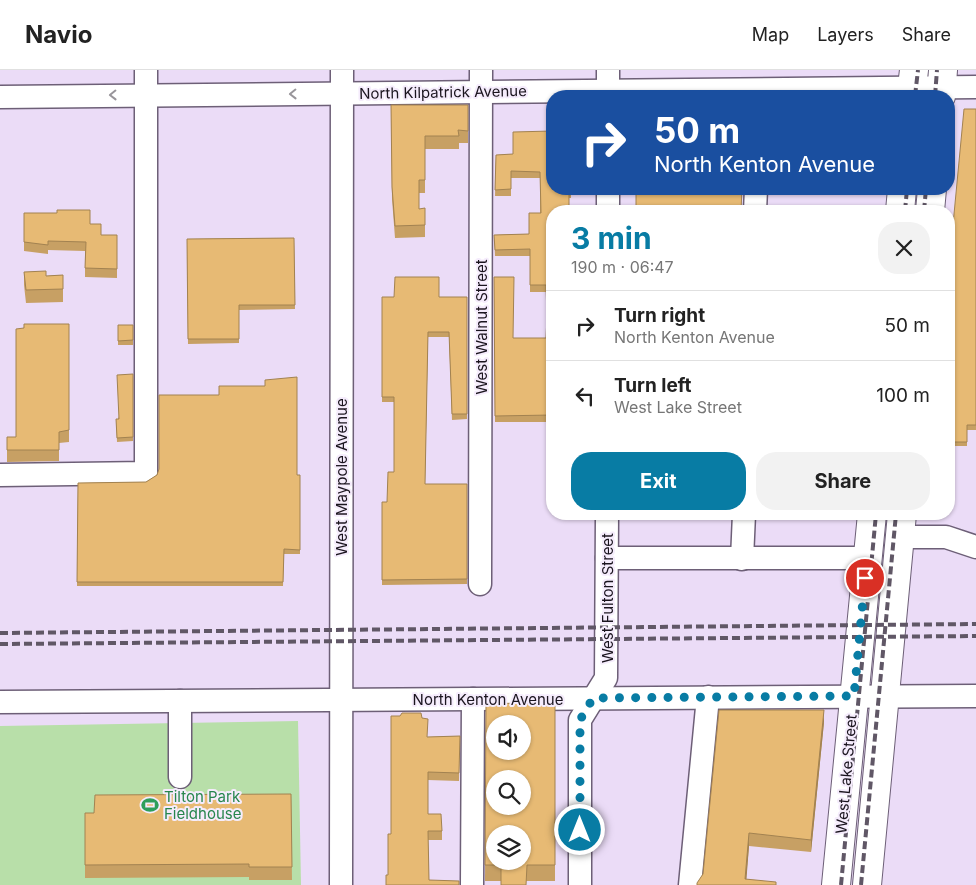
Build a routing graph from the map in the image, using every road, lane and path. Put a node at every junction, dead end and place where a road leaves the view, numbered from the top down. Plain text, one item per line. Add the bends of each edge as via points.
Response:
1 (146, 70) edge
2 (342, 70) edge
3 (481, 81) edge
4 (760, 85) edge
5 (927, 85) edge
6 (608, 86) edge
7 (976, 87) edge
8 (342, 93) junction
9 (146, 95) junction
10 (0, 97) edge
11 (0, 475) edge
12 (607, 520) edge
13 (744, 520) edge
14 (871, 520) edge
15 (885, 520) edge
16 (900, 526) edge
17 (976, 547) edge
18 (607, 558) junction
19 (867, 558) junction
20 (742, 559) junction
21 (480, 584) dead end
22 (976, 696) edge
23 (869, 697) junction
24 (593, 698) junction
25 (708, 698) junction
26 (473, 699) junction
27 (341, 700) junction
28 (180, 701) junction
29 (0, 702) edge
30 (180, 777) dead end
31 (341, 885) edge
32 (472, 885) edge
33 (580, 885) edge
34 (690, 885) edge
35 (836, 885) edge
36 (851, 885) edge
37 (867, 885) edge

1 - 9 street
2 - 8 street, West Maypole Avenue
3 - 6 street, North Kilpatrick Avenue
3 - 8 street, North Kilpatrick Avenue
3 - 21 street, West Walnut Street
4 - 5 street, North Kilpatrick Avenue
4 - 6 street, North Kilpatrick Avenue
5 - 7 street, North Kilpatrick Avenue
8 -> 9 street, North Kilpatrick Avenue
8 - 27 street, West Maypole Avenue
9 -> 10 street, North Kilpatrick Avenue
9 - 11 street via 146,473
12 - 18 street, West Fulton Street
13 - 20 street
14 - 19 main road, West Lake Street
15 - 23 main road, West Lake Street
16 - 17 street
16 - 23 main road, West Lake Street
18 - 20 street
18 - 24 street, West Fulton Street via 606,678
19 - 20 street
19 - 23 main road, West Lake Street
22 - 23 street, North Kenton Avenue
23 - 25 street, North Kenton Avenue
23 - 35 main road, West Lake Street
23 - 36 main road, West Lake Street
23 - 37 main road, West Lake Street
24 - 25 street, North Kenton Avenue
24 - 26 street, North Kenton Avenue
24 - 33 street, West Fulton Street via 580,720
25 - 34 street
26 - 27 street, North Kenton Avenue
26 - 32 street
27 - 28 street, North Kenton Avenue
27 - 31 street, West Maypole Avenue
28 - 29 street, North Kenton Avenue
28 - 30 street

